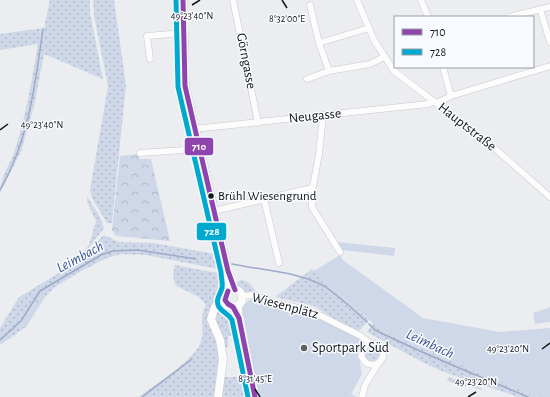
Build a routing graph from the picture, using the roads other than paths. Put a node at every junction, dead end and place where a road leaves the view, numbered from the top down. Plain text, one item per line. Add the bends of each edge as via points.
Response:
1 (183, 0) edge
2 (233, 0) edge
3 (357, 0) edge
4 (421, 0) edge
5 (310, 5) dead end
6 (550, 7) edge
7 (540, 9) junction
8 (428, 16) edge
9 (513, 16) edge
10 (369, 28) junction
11 (183, 33) junction
12 (550, 42) edge
13 (320, 43) junction
14 (384, 57) junction
15 (150, 58) dead end
16 (550, 66) edge
17 (443, 68) edge
18 (329, 71) junction
19 (307, 79) dead end
20 (451, 96) junction
21 (436, 102) junction
22 (323, 116) junction
23 (258, 123) junction
24 (194, 129) junction
25 (199, 149) junction
26 (140, 153) dead end
27 (312, 188) junction
28 (550, 197) edge
29 (264, 199) junction
30 (214, 211) junction
31 (340, 252) dead end
32 (279, 263) dead end
33 (242, 296) joint
34 (231, 299) junction
35 (370, 343) junction
36 (378, 364) junction
37 (218, 397) edge
38 (255, 397) edge
39 (362, 397) edge

1 - 11 main road
2 - 23 street, Görngasse
3 - 10 street, Hauptstraße
4 - 8 street
5 - 13 street
6 - 7 street
7 - 9 street
7 - 12 street
10 - 13 street
10 - 14 street, Hauptstraße
11 - 15 street via 147,36
11 - 24 main road via 185,86
13 - 18 street
14 - 18 street via 370,64
14 - 21 street, Hauptstraße via 400,76
16 - 20 street, Neugasse
17 - 20 street
18 - 19 street
20 - 21 street, Neugasse
21 - 22 street, Neugasse
21 - 28 street, Hauptstraße via 492,146
22 - 23 street, Neugasse
22 - 27 street
23 - 24 street, Neugasse
24 - 25 main road
25 - 26 street
25 - 30 main road
27 - 29 street
27 - 31 street via 312,206
29 - 30 street
29 - 32 street
30 - 34 main road via 227,266
33 - 34 main road
33 - 35 street, Wiesenplätz via 254,295 272,302 311,310
34 - 37 main road via 215,307 213,314 212,322 220,340 223,359
34 - 38 street via 239,318
35 - 36 street, Wiesenplätz via 382,348 383,357
35 - 36 street via 365,346 361,356 369,365
36 - 39 street, Wiesenplätz via 365,385

